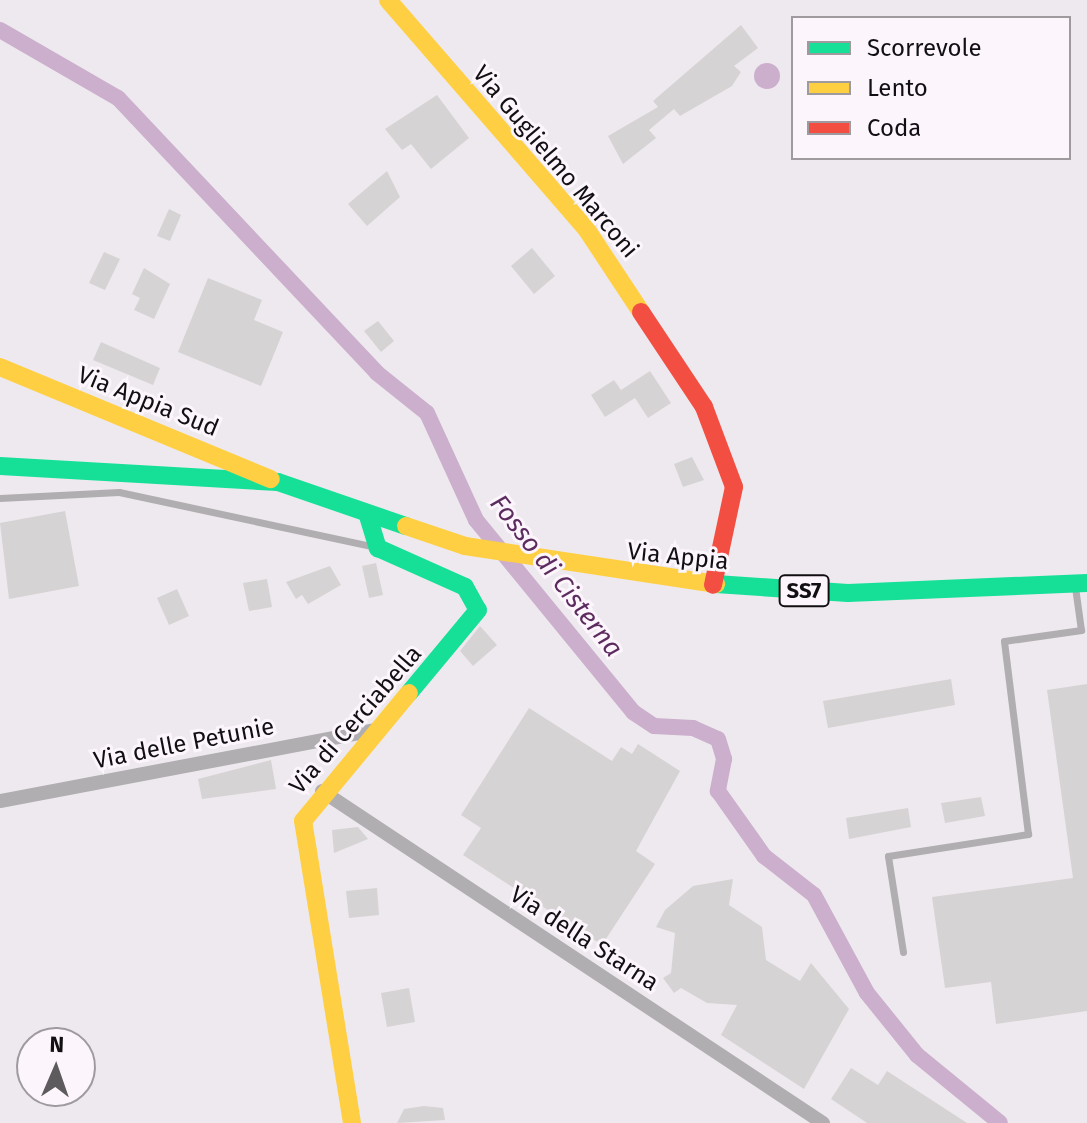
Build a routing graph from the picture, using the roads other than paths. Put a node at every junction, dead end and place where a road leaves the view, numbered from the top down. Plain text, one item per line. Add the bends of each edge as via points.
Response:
1 (388, 0) edge
2 (0, 367) edge
3 (0, 466) edge
4 (278, 482) junction
5 (0, 498) edge
6 (368, 516) junction
7 (378, 548) junction
8 (1081, 584) edge
9 (713, 585) junction
10 (1084, 629) edge
11 (377, 730) junction
12 (322, 791) junction
13 (0, 801) edge
14 (903, 952) dead end
15 (352, 1123) edge
16 (823, 1123) edge

1 - 9 street, Via Guglielmo Marconi via 592,237 704,407 734,487
2 - 4 street, Via Appia Sud
3 - 4 street
4 - 6 street, Via Appia / SS7
5 - 7 lane via 119,492
6 - 7 street
6 - 9 street, Via Appia / SS7 via 523,558
7 - 11 street, Via di Cerciabella via 465,587 478,610
8 - 9 street, Via Appia / SS7 via 887,593
8 - 10 lane
10 - 14 lane via 1004,641 1028,834 888,856
11 - 12 street, Via di Cerciabella
11 - 13 street, Via delle Petunie
12 - 15 street, Via di Cerciabella via 304,816 301,841
12 - 16 street, Via della Starna

